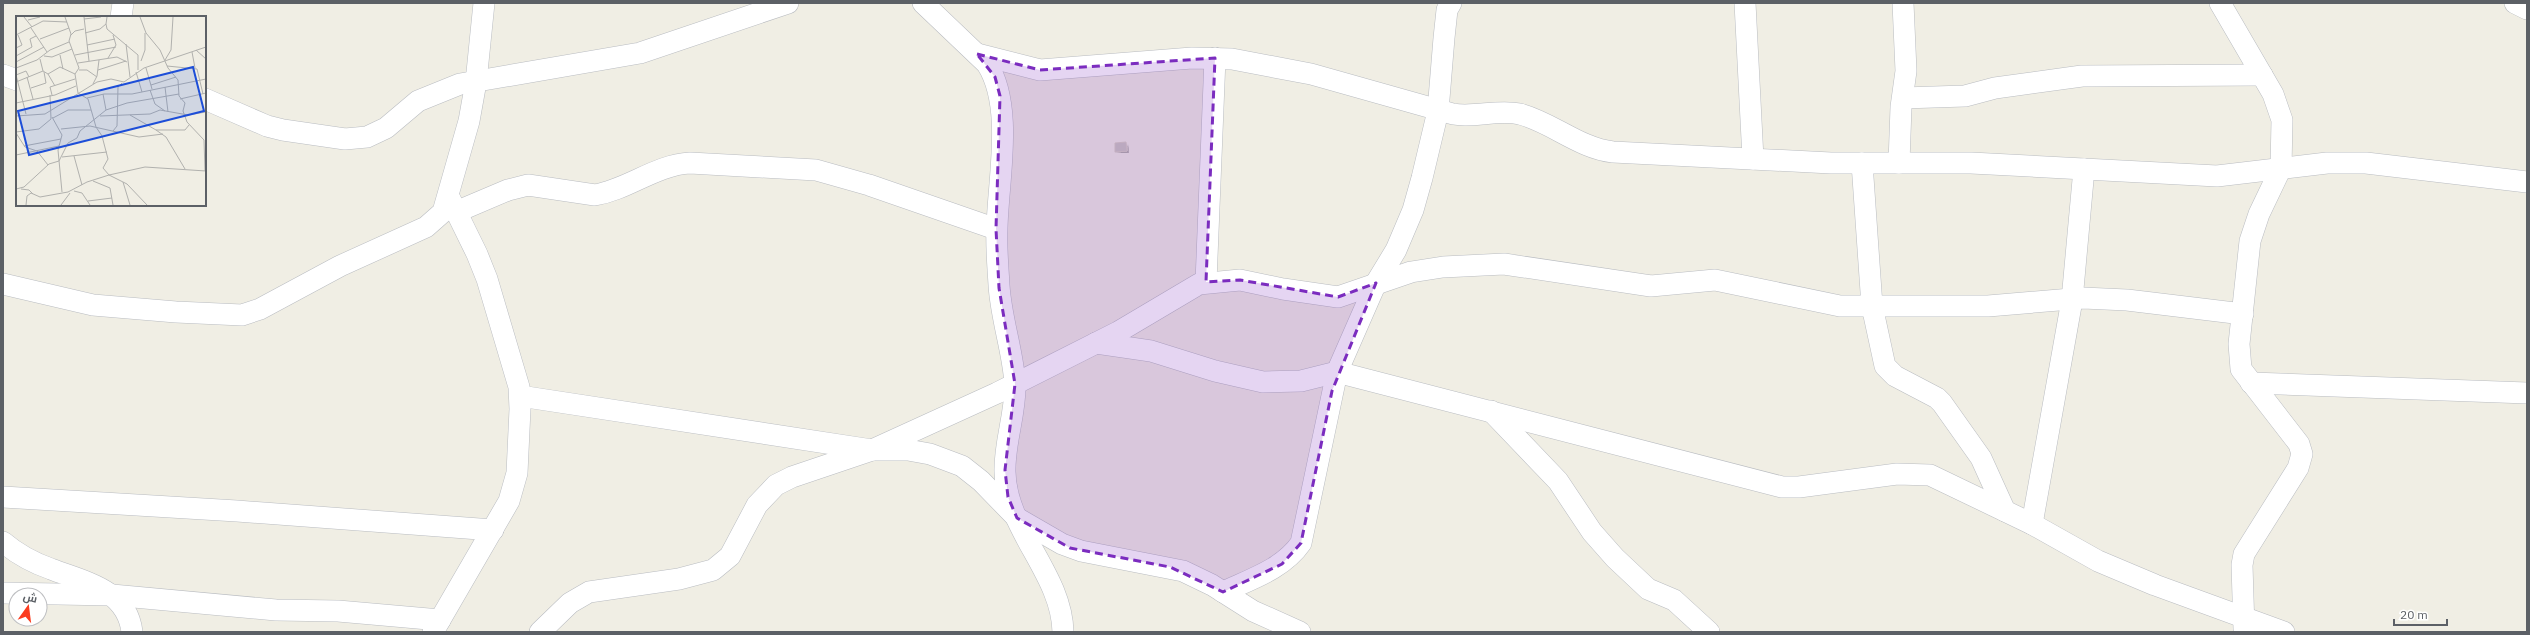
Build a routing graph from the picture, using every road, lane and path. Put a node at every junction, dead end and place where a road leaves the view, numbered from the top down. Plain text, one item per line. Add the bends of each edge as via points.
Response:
1 (123, 3) edge
2 (484, 3) edge
3 (788, 3) edge
4 (923, 3) edge
5 (1451, 3) edge
6 (1746, 3) edge
7 (1902, 3) edge
8 (2220, 3) edge
9 (2515, 3) edge
10 (2527, 9) edge
11 (121, 16) edge
12 (977, 54) junction
13 (1215, 58) junction
14 (3, 75) edge
15 (2262, 76) junction
16 (16, 80) edge
17 (476, 82) junction
18 (1903, 98) junction
19 (206, 99) edge
20 (1438, 110) junction
21 (1753, 159) junction
22 (1862, 163) junction
23 (1899, 163) junction
24 (2281, 168) junction
25 (2084, 169) junction
26 (2527, 182) edge
27 (452, 203) junction
28 (996, 229) junction
29 (1206, 282) junction
30 (1376, 283) junction
31 (3, 284) edge
32 (2072, 300) junction
33 (1872, 306) junction
34 (2243, 314) junction
35 (1096, 343) junction
36 (1337, 372) junction
37 (2251, 383) junction
38 (1015, 384) junction
39 (2527, 393) edge
40 (520, 396) junction
41 (1491, 411) junction
42 (872, 450) junction
43 (3, 497) edge
44 (2005, 511) junction
45 (1017, 518) junction
46 (2032, 524) junction
47 (493, 530) junction
48 (3, 542) edge
49 (1223, 592) junction
50 (3, 593) edge
51 (112, 595) junction
52 (2244, 625) edge
53 (437, 626) edge
54 (132, 632) edge
55 (540, 632) edge
56 (1063, 632) edge
57 (1300, 632) edge
58 (1710, 632) edge
59 (2284, 632) edge

1 - 11 street
2 - 17 street
3 - 17 street via 640,53
4 - 12 street
5 - 20 street via 1447,10
6 - 21 street
7 - 18 street via 1906,71
8 - 15 street
9 - 10 street
12 - 13 street via 1040,70
12 - 28 street via 995,77 1000,96 1001,144
13 - 20 street via 1311,74
13 - 29 street
14 - 16 street
15 - 18 street via 2082,76 1995,88 1970,96
15 - 24 street via 2274,94 2282,120
17 - 19 street via 431,94 418,101 386,128 367,137 356,138 322,137 278,129
17 - 27 street
18 - 23 street
20 - 21 street via 1465,116 1519,114 1601,151
20 - 30 street via 1413,210 1396,250
21 - 22 street
22 - 23 street
22 - 33 street
23 - 25 street via 1971,163
24 - 25 street via 2217,176
24 - 26 street via 2366,163
24 - 34 street via 2254,225 2250,241
25 - 32 street
27 - 28 street via 528,185 595,195 606,193 660,169 690,163 816,170
27 - 31 street via 426,227 347,263 260,309 242,315 93,305
27 - 40 street via 487,279
28 - 38 street via 999,288
29 - 30 street via 1240,280 1338,297 1352,294
29 - 35 street via 1176,296
30 - 33 street via 1411,272 1443,267 1504,264 1651,286 1715,280 1840,306
30 - 36 street
32 - 33 street via 1988,306
32 - 34 street via 2127,300
32 - 46 street
33 - 44 street via 1885,366 1895,376 1942,403 1981,458
34 - 37 street via 2239,356 2241,369
35 - 36 street via 1152,351 1215,371 1263,382 1301,381
35 - 38 street
36 - 41 street
36 - 49 street via 1301,543 1292,556 1282,564
37 - 39 street
37 - 52 street via 2299,444 2302,454 2298,468 2244,554
38 - 42 street
38 - 45 street via 1005,470 1008,497
40 - 42 street
40 - 47 street via 517,473 509,501
41 - 44 street via 1601,442 1782,486 1799,487 1898,474 1930,475
41 - 58 street via 1558,482 1592,532 1614,558 1648,589 1674,600
42 - 45 street via 908,450 930,454 962,466 981,481
42 - 55 street via 792,477 776,486 756,505 730,556 713,570 679,579 589,592 570,603
43 - 47 street via 237,510
44 - 46 street
45 - 49 street via 1070,548 1170,567
45 - 56 street via 1056,595
46 - 52 street via 2098,561
47 - 53 street
48 - 51 street via 15,552 50,569 92,582
49 - 57 street via 1253,612
50 - 51 street
51 - 53 street via 276,610 338,611
51 - 54 street via 125,609
52 - 59 street

